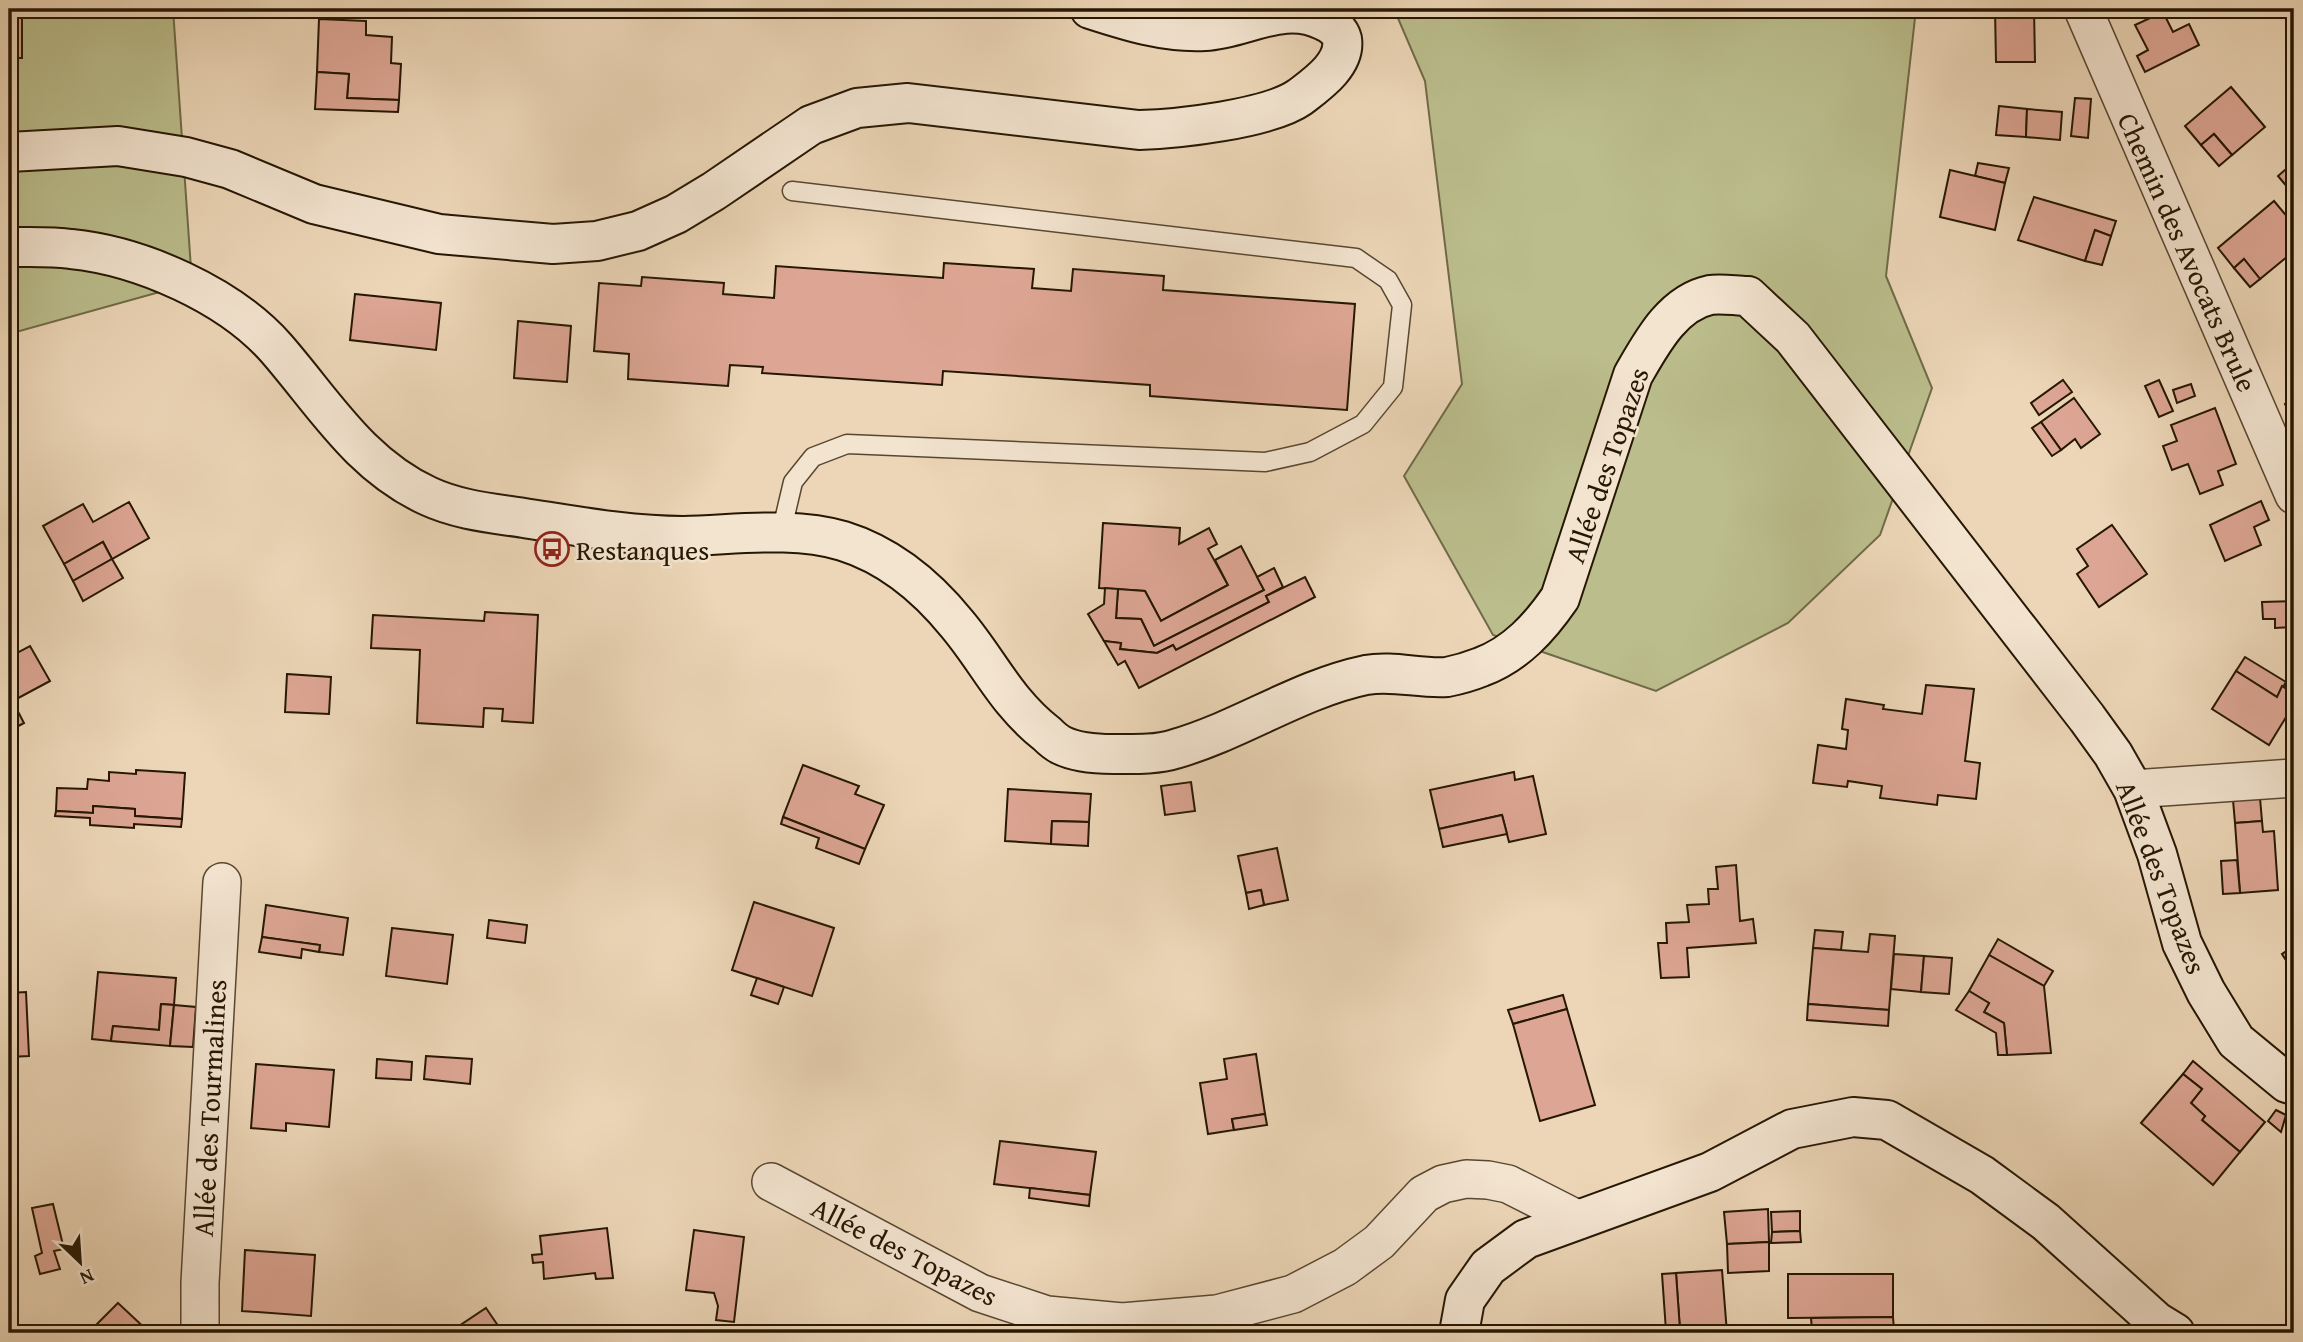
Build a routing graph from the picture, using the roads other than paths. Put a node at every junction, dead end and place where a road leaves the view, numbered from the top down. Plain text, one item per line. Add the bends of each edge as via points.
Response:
1 (1090, 9) edge
2 (2083, 9) edge
3 (9, 152) edge
4 (792, 191) dead end
5 (9, 247) edge
6 (2294, 495) edge
7 (781, 533) junction
8 (2294, 778) edge
9 (2133, 789) junction
10 (222, 882) dead end
11 (2294, 1084) edge
12 (771, 1182) dead end
13 (1579, 1220) junction
14 (2164, 1330) edge
15 (200, 1333) edge
16 (1459, 1333) edge

1 - 3 main road via 1166,30 1207,31 1299,13 1333,25 1342,37 1342,54 1332,69 1296,100 1261,113 1175,130 1139,130 908,103 857,108 811,125 676,214 638,231 597,241 553,244 439,234 314,204 230,169 118,146
2 - 6 street, Chemin des Avocats Brule
4 - 7 lane via 1356,258 1388,280 1402,304 1394,387 1363,424 1310,452 1265,462 847,444 813,457 793,482
5 - 7 main road via 71,248 134,262 186,283 232,309 273,344 344,434 397,478 456,507 597,530 678,536
7 - 9 main road, Allée des Topazes via 841,540 877,554 901,570 957,624 1031,722 1061,745 1096,754 1171,751 1336,682 1373,674 1447,677 1484,667 1516,648 1541,625 1560,598 1633,375 1652,343 1691,302 1711,295 1748,296 1801,349 2087,718
8 - 9 street
9 - 11 main road, Allée des Topazes via 2182,943 2206,992 2236,1041
10 - 15 street, Allée des Tourmalines
12 - 13 street, Allée des Topazes via 979,1293 1047,1315 1122,1322 1217,1314 1293,1294 1378,1242 1424,1194 1443,1184 1466,1179 1508,1184
13 - 14 main road via 1710,1172 1792,1129 1853,1117 1887,1120 1982,1175 2046,1222
13 - 16 main road via 1526,1239 1488,1267 1465,1300

